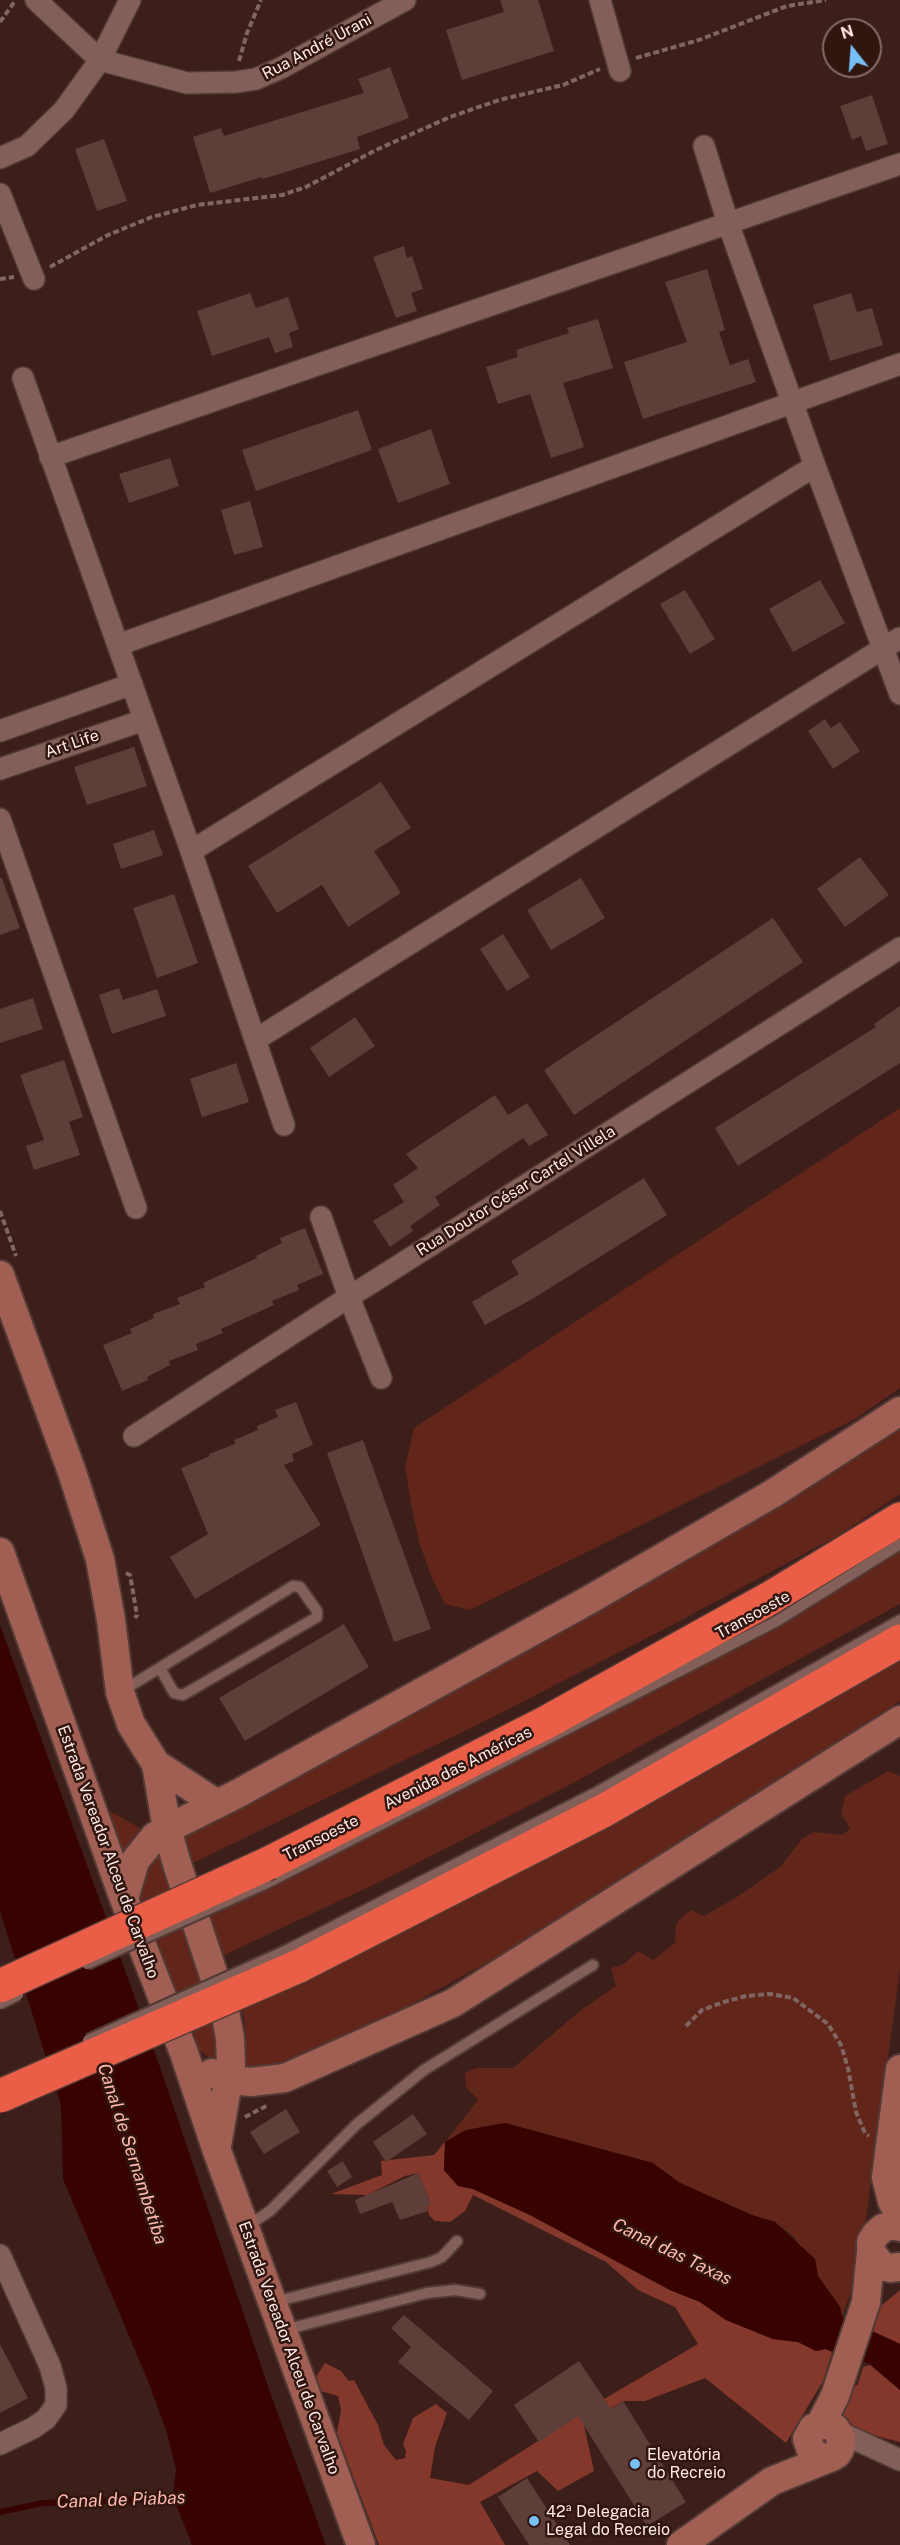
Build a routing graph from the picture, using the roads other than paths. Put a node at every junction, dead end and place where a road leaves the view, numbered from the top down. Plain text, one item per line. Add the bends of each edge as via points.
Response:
1 (36, 0) edge
2 (130, 0) edge
3 (405, 0) edge
4 (600, 0) edge
5 (100, 60) junction
6 (619, 67) road end
7 (704, 146) dead end
8 (0, 158) edge
9 (900, 164) edge
10 (0, 194) edge
11 (728, 223) junction
12 (33, 276) road end
13 (900, 364) edge
14 (23, 378) dead end
15 (793, 402) junction
16 (50, 457) junction
17 (815, 466) junction
18 (892, 643) edge
19 (118, 645) junction
20 (132, 684) junction
21 (900, 694) edge
22 (144, 720) junction
23 (0, 731) edge
24 (0, 769) edge
25 (0, 819) edge
26 (191, 851) junction
27 (900, 948) edge
28 (255, 1040) junction
29 (284, 1125) dead end
30 (136, 1209) dead end
31 (321, 1217) dead end
32 (0, 1275) edge
33 (349, 1297) junction
34 (381, 1378) dead end
35 (900, 1411) edge
36 (134, 1436) dead end
37 (900, 1519) edge
38 (900, 1544) edge
39 (0, 1552) edge
40 (900, 1620) edge
41 (900, 1641) edge
42 (160, 1668) junction
43 (120, 1692) junction
44 (900, 1720) edge
45 (156, 1764) junction
46 (217, 1804) junction
47 (167, 1828) junction
48 (268, 1873) junction
49 (124, 1899) junction
50 (293, 1958) junction
51 (593, 1965) dead end
52 (75, 1970) dead end
53 (0, 1986) edge
54 (32, 1989) dead end
55 (0, 2004) edge
56 (74, 2046) dead end
57 (184, 2053) junction
58 (900, 2070) edge
59 (285, 2078) junction
60 (230, 2080) junction
61 (0, 2096) edge
62 (218, 2142) junction
63 (900, 2216) edge
64 (246, 2227) junction
65 (900, 2227) edge
66 (457, 2241) dead end
67 (871, 2252) junction
68 (0, 2255) edge
69 (900, 2267) edge
70 (480, 2294) dead end
71 (273, 2302) junction
72 (862, 2312) junction
73 (284, 2331) junction
74 (826, 2440) junction
75 (0, 2445) edge
76 (893, 2458) edge
77 (361, 2545) edge
78 (681, 2545) edge

1 - 5 street, Rua André Urani
2 - 5 street
3 - 5 street, Rua André Urani via 256,79 186,83
4 - 6 street
5 - 8 street via 64,110 27,147
7 - 11 street
9 - 11 street
10 - 12 street
11 - 15 street
11 - 16 street
13 - 15 street
14 - 16 street
15 - 17 street
15 - 19 street
16 - 19 street
17 - 18 street
17 - 26 street
18 - 21 street
18 - 28 street
19 - 20 street
20 - 22 street
20 - 23 street
22 - 24 street, Art Life
22 - 26 street
25 - 30 street
26 - 28 street
27 - 33 street, Rua Doutor César Cartel Villela
28 - 29 street
31 - 33 street
32 - 43 street via 100,1559
33 - 34 street
33 - 36 street, Rua Doutor César Cartel Villela
35 - 46 street via 772,1494 589,1600
37 - 48 highway, Avenida das Américas via 770,1598
38 - 48 lane, Transoeste via 777,1621
39 - 49 street, Estrada Vereador Alceu de Carvalho
40 - 50 lane
41 - 50 highway via 603,1811 460,1886
42 - 42 lane via 292,1586 300,1587 317,1611 317,1617 183,1695 174,1693
42 - 43 lane
43 - 45 street via 131,1724
44 - 59 street via 453,2003
45 - 46 street
45 - 47 street
46 - 47 street
47 - 49 street via 155,1836 135,1861
47 - 60 street via 224,2006 231,2038
48 - 52 lane, Transoeste, bridge
48 - 53 highway, Avenida das Américas, bridge
49 - 57 street, Estrada Vereador Alceu de Carvalho
50 - 56 lane, bridge
50 - 61 highway, bridge
51 - 64 lane via 424,2070 357,2124 270,2211
54 - 55 lane, bridge
57 - 60 street via 202,2068
57 - 62 street, Estrada Vereador Alceu de Carvalho
58 - 63 street via 886,2177
59 - 60 street
59 - 62 street via 244,2103
60 - 62 street
62 - 64 street, Estrada Vereador Alceu de Carvalho
64 - 71 street, Estrada Vereador Alceu de Carvalho
65 - 67 street via 892,2225 876,2234
66 - 71 lane via 442,2257 431,2262
67 - 69 street via 882,2266
67 - 72 street
68 - 75 street via 50,2366 56,2405 46,2419
69 - 72 street
70 - 73 lane via 455,2290 427,2293
71 - 73 street, Estrada Vereador Alceu de Carvalho
72 - 74 street via 838,2386
73 - 77 street, Estrada Vereador Alceu de Carvalho
74 - 76 street
74 - 78 street

